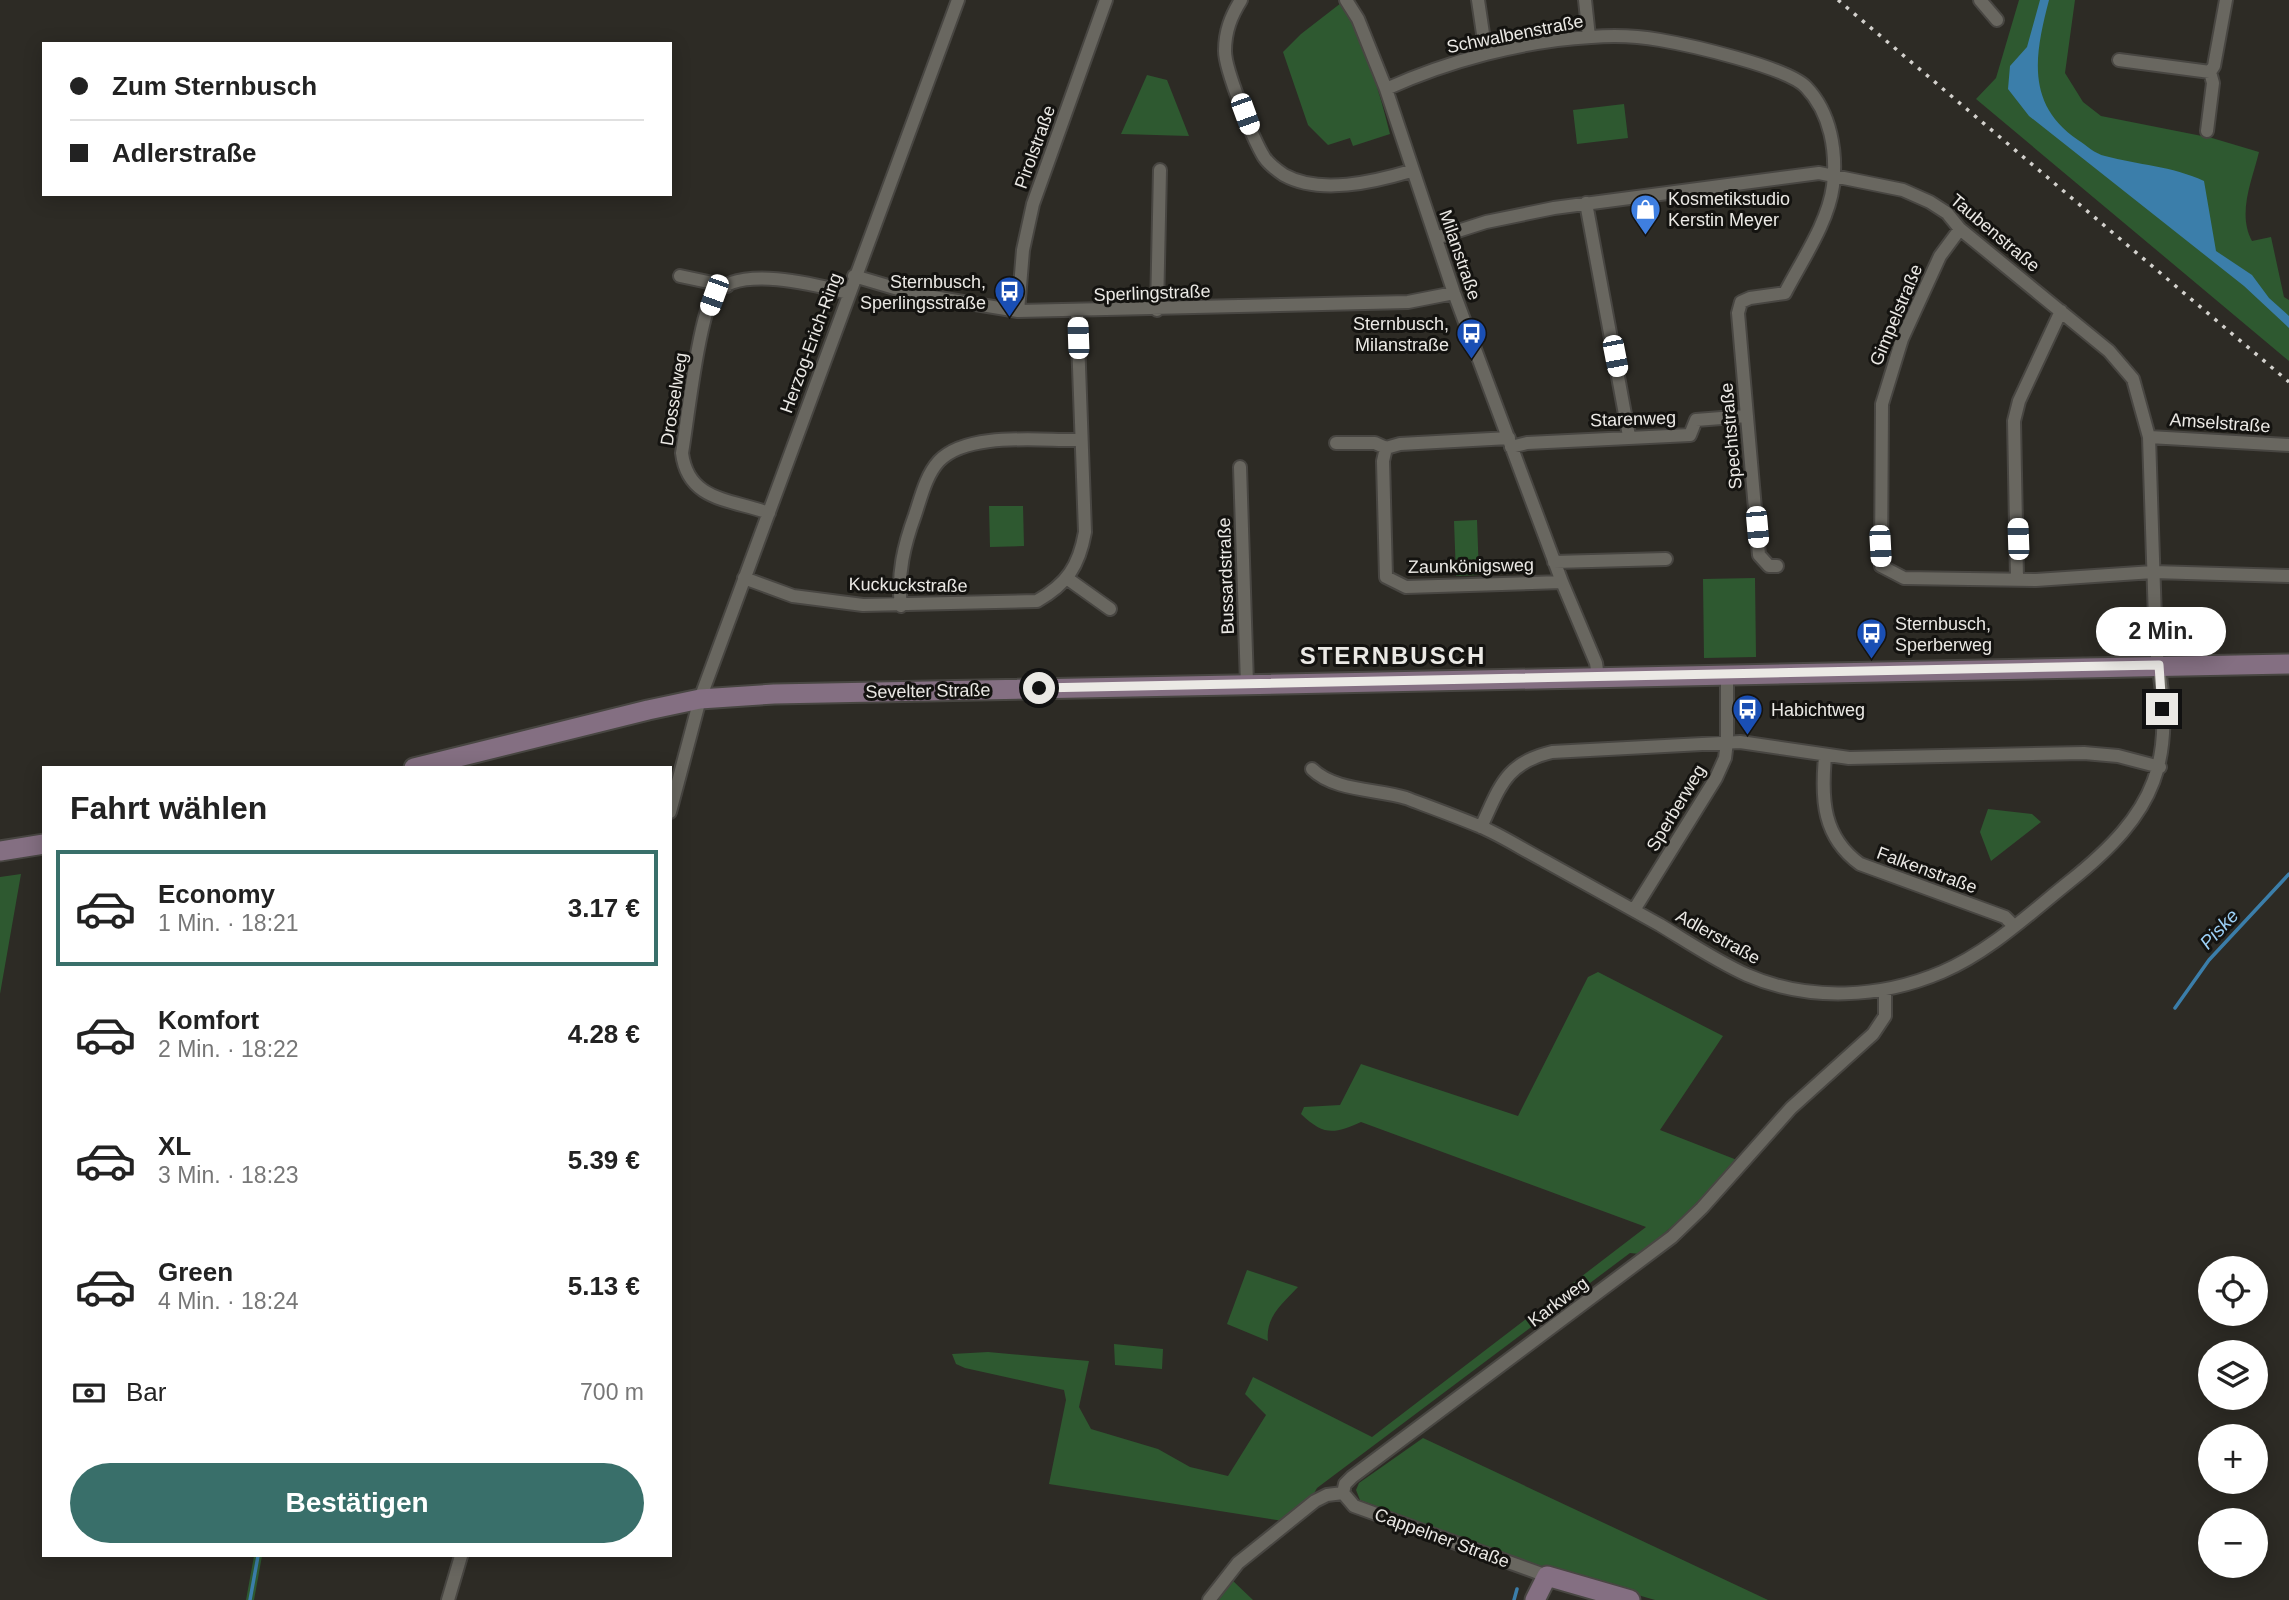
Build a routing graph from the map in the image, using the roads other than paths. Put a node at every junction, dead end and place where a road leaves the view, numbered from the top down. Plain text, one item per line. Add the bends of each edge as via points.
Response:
1 (958, 0) edge
2 (1106, 0) edge
3 (1241, 0) edge
4 (1346, 0) edge
5 (1478, 0) edge
6 (1586, 0) edge
7 (1980, 0) edge
8 (2226, 0) edge
9 (1997, 20) dead end
10 (1589, 37) junction
11 (1486, 54) junction
12 (2119, 60) dead end
13 (2210, 72) junction
14 (1385, 89) junction
15 (2207, 131) dead end
16 (1160, 170) dead end
17 (1412, 171) junction
18 (1833, 174) junction
19 (1586, 203) junction
20 (1960, 229) junction
21 (1436, 238) junction
22 (680, 276) dead end
23 (854, 276) junction
24 (727, 286) junction
25 (848, 293) junction
26 (1454, 293) junction
27 (1750, 298) joint
28 (1157, 310) junction
29 (2061, 311) junction
30 (1018, 312) junction
31 (1077, 312) junction
32 (1747, 416) junction
33 (1629, 436) junction
34 (2149, 437) junction
35 (1080, 440) junction
36 (1510, 442) junction
37 (1336, 443) dead end
38 (2289, 445) edge
39 (1387, 448) junction
40 (1240, 467) dead end
41 (769, 513) junction
42 (1665, 559) dead end
43 (1554, 562) junction
44 (1777, 566) dead end
45 (2153, 572) junction
46 (2289, 576) edge
47 (744, 578) junction
48 (1069, 579) junction
49 (2017, 579) junction
50 (1562, 582) junction
51 (901, 606) junction
52 (1110, 609) dead end
53 (2289, 664) edge
54 (2159, 665) junction
55 (1727, 674) junction
56 (1598, 677) junction
57 (1247, 684) junction
58 (700, 699) junction
59 (1727, 743) junction
60 (1825, 757) junction
61 (422, 766) edge
62 (2160, 767) junction
63 (1312, 769) dead end
64 (672, 804) edge
65 (1481, 827) junction
66 (42, 844) edge
67 (0, 851) edge
68 (1634, 910) junction
69 (2014, 926) junction
70 (1885, 990) junction
71 (1343, 1493) junction
72 (461, 1557) edge
73 (1547, 1576) junction
74 (447, 1600) edge
75 (1209, 1600) edge
76 (1535, 1600) edge
77 (1630, 1600) edge

1 - 23 street, Herzog-Erich-Ring
2 - 30 street, Pirolstraße via 1033,204 1023,250
3 - 17 street via 1229,19 1224,54 1266,160 1284,175 1308,183 1350,184
4 - 14 street, Milanstraße
5 - 11 street
6 - 10 street
7 - 9 street
8 - 13 street
10 - 11 street, Schwalbenstraße
10 - 18 street, Schwalbenstraße via 1658,39 1736,58 1805,85 1822,108 1832,136
11 - 14 street, Schwalbenstraße via 1432,69
12 - 13 street
13 - 15 street via 2213,83
14 - 17 street, Milanstraße
16 - 28 street
17 - 21 street, Milanstraße
18 - 19 street, Taubenstraße
18 - 20 street, Taubenstraße via 1885,185 1930,202
18 - 27 street, Schwalbenstraße via 1826,212 1786,293
19 - 21 street, Taubenstraße via 1486,222
19 - 33 street
20 - 29 street, Taubenstraße
20 - 49 street, Gimpelstraße via 1940,256 1902,339 1882,404 1881,566 1904,578
21 - 26 street, Milanstraße
22 - 24 street
23 - 25 street, Herzog-Erich-Ring
23 - 30 street, Sperlingstraße via 915,294
24 - 25 street via 751,279 778,279
24 - 41 street, Drosselweg via 714,295 705,320 682,453 685,474 713,495
25 - 41 street, Herzog-Erich-Ring
26 - 28 street, Sperlingstraße via 1408,302
26 - 36 street, Milanstraße
27 - 32 street, Spechtstraße via 1741,302 1738,313
28 - 31 street, Sperlingstraße
29 - 34 street, Taubenstraße via 2124,365 2133,379
29 - 49 street via 2014,421
30 - 31 street, Sperlingstraße
31 - 35 street
32 - 33 street, Starenweg via 1696,420 1690,435
32 - 44 street, Spechtstraße via 1759,555 1769,566
33 - 36 street, Starenweg
34 - 38 street, Amselstraße
34 - 45 street, Taubenstraße
35 - 48 street via 1085,532 1081,557
35 - 51 street via 973,442 939,461 906,539
36 - 39 street
36 - 43 street, Milanstraße
37 - 39 street via 1376,443
39 - 50 street, Zaunkönigsweg via 1382,461 1386,576 1395,584
40 - 57 street, Bussardstraße
41 - 47 street, Herzog-Erich-Ring
42 - 43 street
43 - 50 street, Milanstraße
45 - 46 street
45 - 49 street, Gimpelstraße
45 - 54 street, Taubenstraße
47 - 51 street, Kuckuckstraße via 793,596
47 - 58 street, Herzog-Erich-Ring
48 - 51 street, Kuckuckstraße via 1037,601
48 - 52 street
50 - 56 street, Milanstraße
53 - 54 street, Sevelter Straße
54 - 55 street, Sevelter Straße
54 - 62 street, Adlerstraße
55 - 56 street, Sevelter Straße
55 - 59 street, Sperberweg
56 - 57 street, Sevelter Straße
57 - 58 street, Sevelter Straße
58 - 61 street, Sevelter Straße
58 - 64 street, Herzog-Erich-Ring
59 - 60 street
59 - 65 street via 1531,757 1504,779
59 - 68 street, Sperberweg via 1716,778
60 - 62 street via 2084,752
60 - 69 street, Falkenstraße via 1825,809 1832,836 1846,854 1860,864 2005,918
62 - 69 street, Adlerstraße via 2151,794 2123,834
63 - 65 street, Adlerstraße via 1322,779 1404,798
65 - 68 street, Adlerstraße
66 - 67 street
68 - 70 street, Adlerstraße via 1726,965 1768,982 1812,992
69 - 70 street, Adlerstraße via 1943,971
70 - 71 street, Karkweg via 1885,1016 1873,1034 1791,1108 1672,1237 1352,1477
71 - 73 street, Cappelner Straße via 1353,1506
71 - 75 street via 1315,1501 1238,1563
72 - 74 street
73 - 76 street
73 - 77 street, Cappelner Straße

